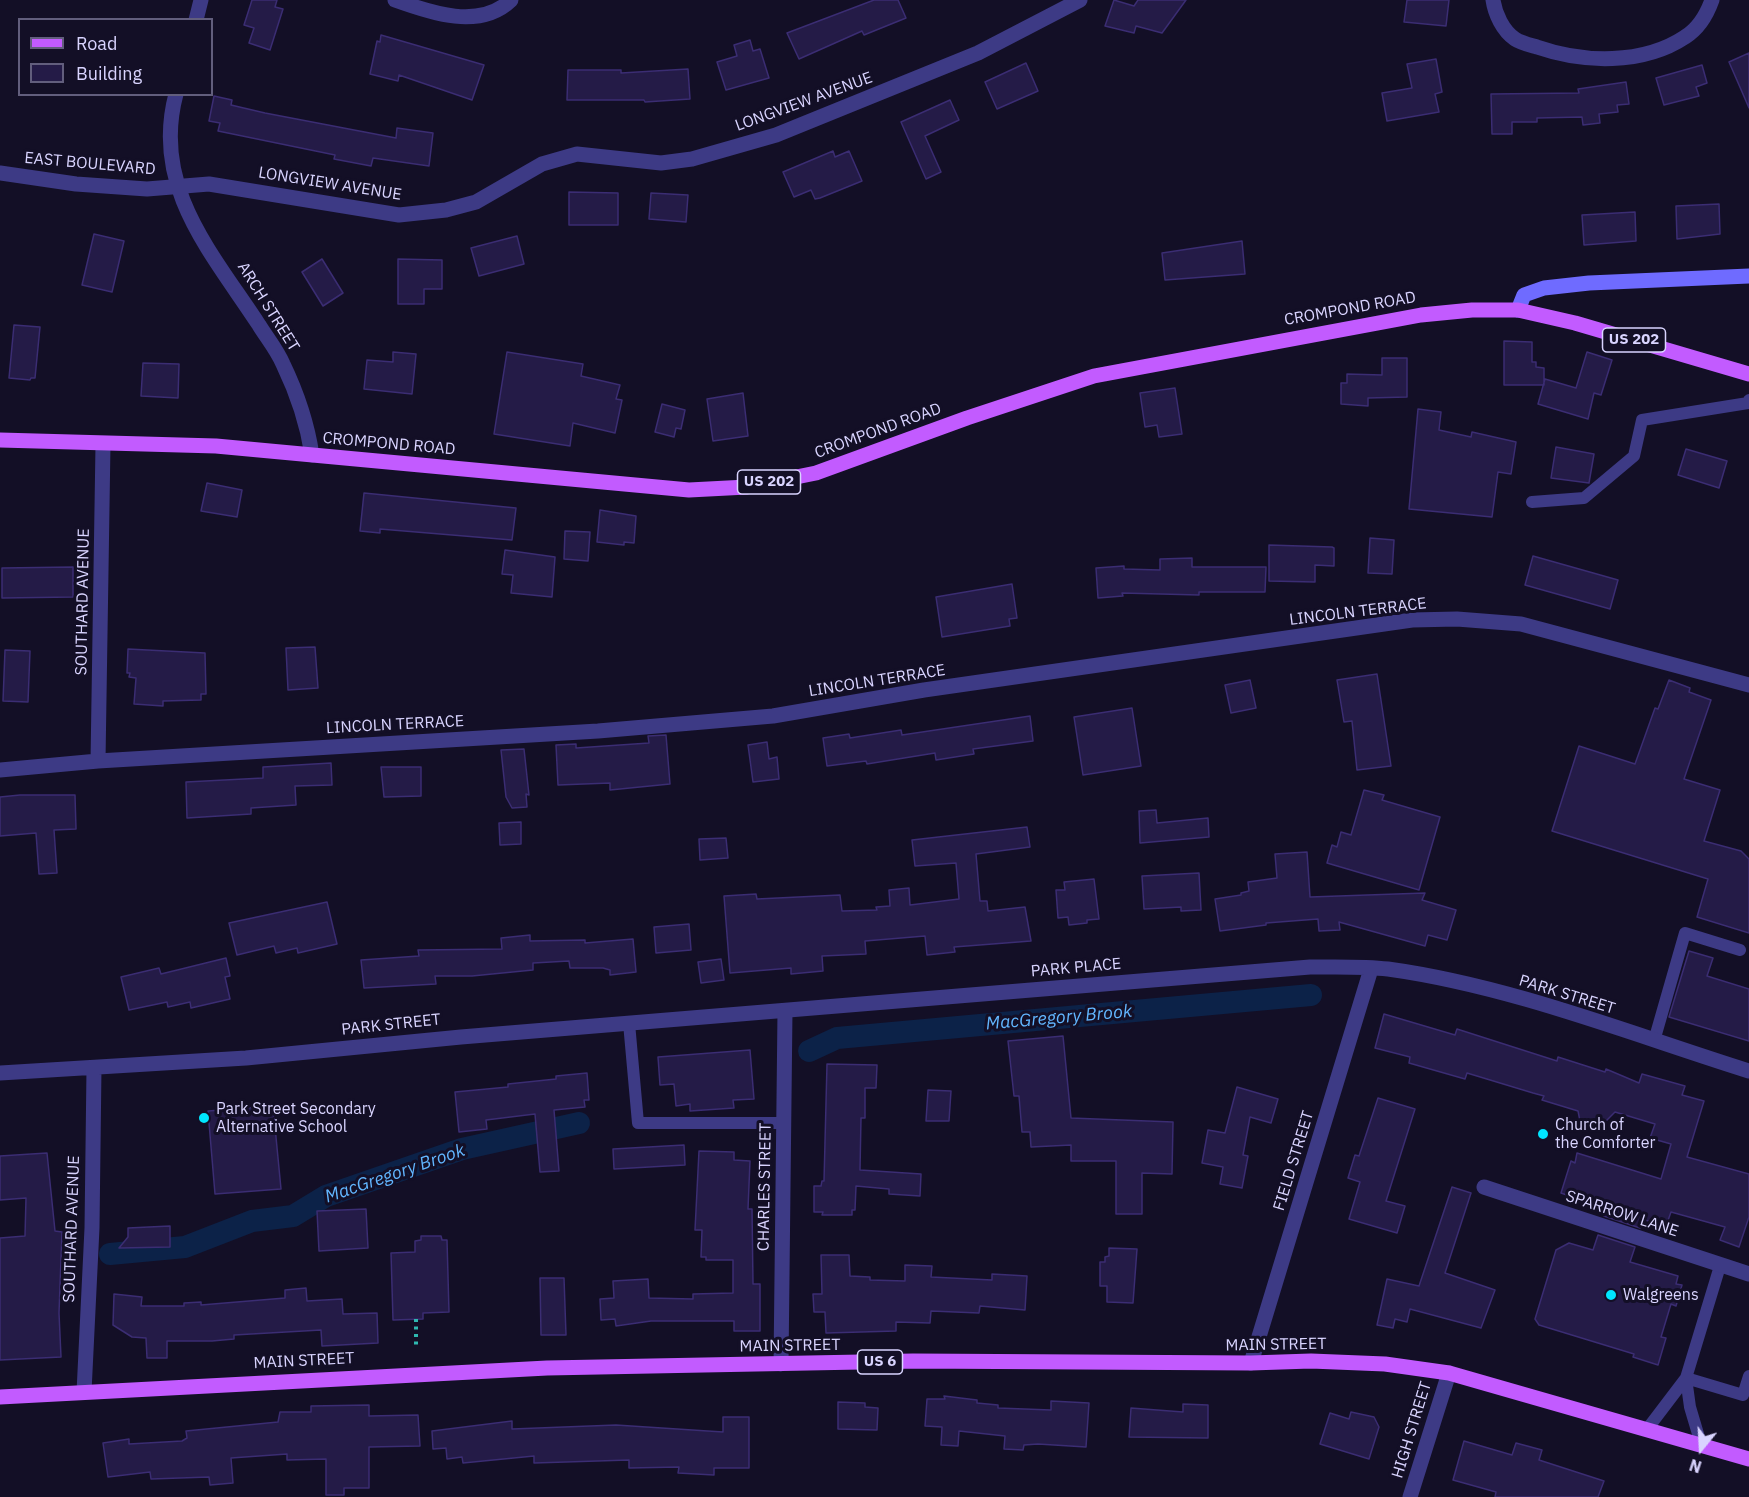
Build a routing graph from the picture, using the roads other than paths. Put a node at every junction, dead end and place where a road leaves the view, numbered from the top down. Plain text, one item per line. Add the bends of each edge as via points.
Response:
1 (201, 0) edge
2 (395, 0) edge
3 (1080, 0) edge
4 (1493, 0) edge
5 (1712, 0) edge
6 (511, 1) edge
7 (196, 18) edge
8 (176, 96) edge
9 (0, 173) edge
10 (177, 186) junction
11 (1749, 276) edge
12 (1518, 310) junction
13 (1749, 374) edge
14 (1749, 400) edge
15 (0, 440) edge
16 (103, 444) junction
17 (312, 454) junction
18 (1532, 502) dead end
19 (1749, 685) edge
20 (98, 761) junction
21 (0, 770) edge
22 (1740, 950) dead end
23 (1371, 969) junction
24 (785, 1011) junction
25 (630, 1023) junction
26 (1654, 1041) junction
27 (94, 1068) junction
28 (1749, 1071) edge
29 (0, 1073) edge
30 (783, 1123) junction
31 (1484, 1187) dead end
32 (1720, 1266) junction
33 (1749, 1274) edge
34 (1251, 1363) junction
35 (781, 1364) junction
36 (1449, 1373) junction
37 (1749, 1376) edge
38 (1686, 1378) junction
39 (84, 1392) junction
40 (0, 1397) edge
41 (1648, 1428) junction
42 (1701, 1444) junction
43 (1749, 1458) edge
44 (1410, 1497) edge

1 - 7 street
2 - 6 street via 454,17 477,16
3 - 10 street, LONGVIEW AVENUE via 978,53 776,135 692,159 661,163 577,154 542,164 476,202 446,210 399,215 209,184
4 - 5 street via 1505,30 1516,40 1556,54 1603,60 1650,51 1685,37 1706,15
8 - 10 street, ARCH STREET via 168,147
9 - 10 street, EAST BOULEVARD via 76,184 147,189
10 - 17 street, ARCH STREET via 187,214 283,362 307,422
11 - 12 street via 1544,288 1524,295
12 - 13 main road, CROMPOND ROAD / US 202
12 - 17 main road, CROMPOND ROAD / US 202 via 1421,315 1094,376 816,473 747,487 689,490 624,486
14 - 18 lane via 1642,420 1634,456 1584,498
15 - 16 main road, CROMPOND ROAD / US 202
16 - 17 main road, CROMPOND ROAD / US 202
16 - 20 street, SOUTHARD AVENUE
19 - 20 street, LINCOLN TERRACE via 1521,624 1412,620 924,690 773,716 598,731
20 - 21 street, LINCOLN TERRACE
22 - 26 lane via 1684,933
23 - 24 street, PARK PLACE via 1310,967
23 - 26 street, PARK STREET via 1452,982
23 - 34 street, FIELD STREET
24 - 25 street, PARK STREET
24 - 30 street, CHARLES STREET
25 - 27 street, PARK STREET
25 - 30 lane via 638,1123
26 - 28 street, PARK STREET
27 - 29 street, PARK STREET
27 - 39 street, SOUTHARD AVENUE
30 - 35 street, CHARLES STREET
31 - 32 street, SPARROW LANE
32 - 33 street, SPARROW LANE
32 - 38 lane
34 - 35 main road, MAIN STREET / US 6
34 - 36 main road, MAIN STREET / US 6 via 1385,1364
35 - 39 main road, MAIN STREET / US 6 via 435,1372
36 - 41 main road, MAIN STREET / US 6
36 - 44 street, HIGH STREET
37 - 38 lane via 1743,1395
38 - 41 lane
38 - 42 lane
39 - 40 main road, MAIN STREET / US 6
41 - 42 main road, MAIN STREET / US 6
42 - 43 main road, MAIN STREET / US 6

